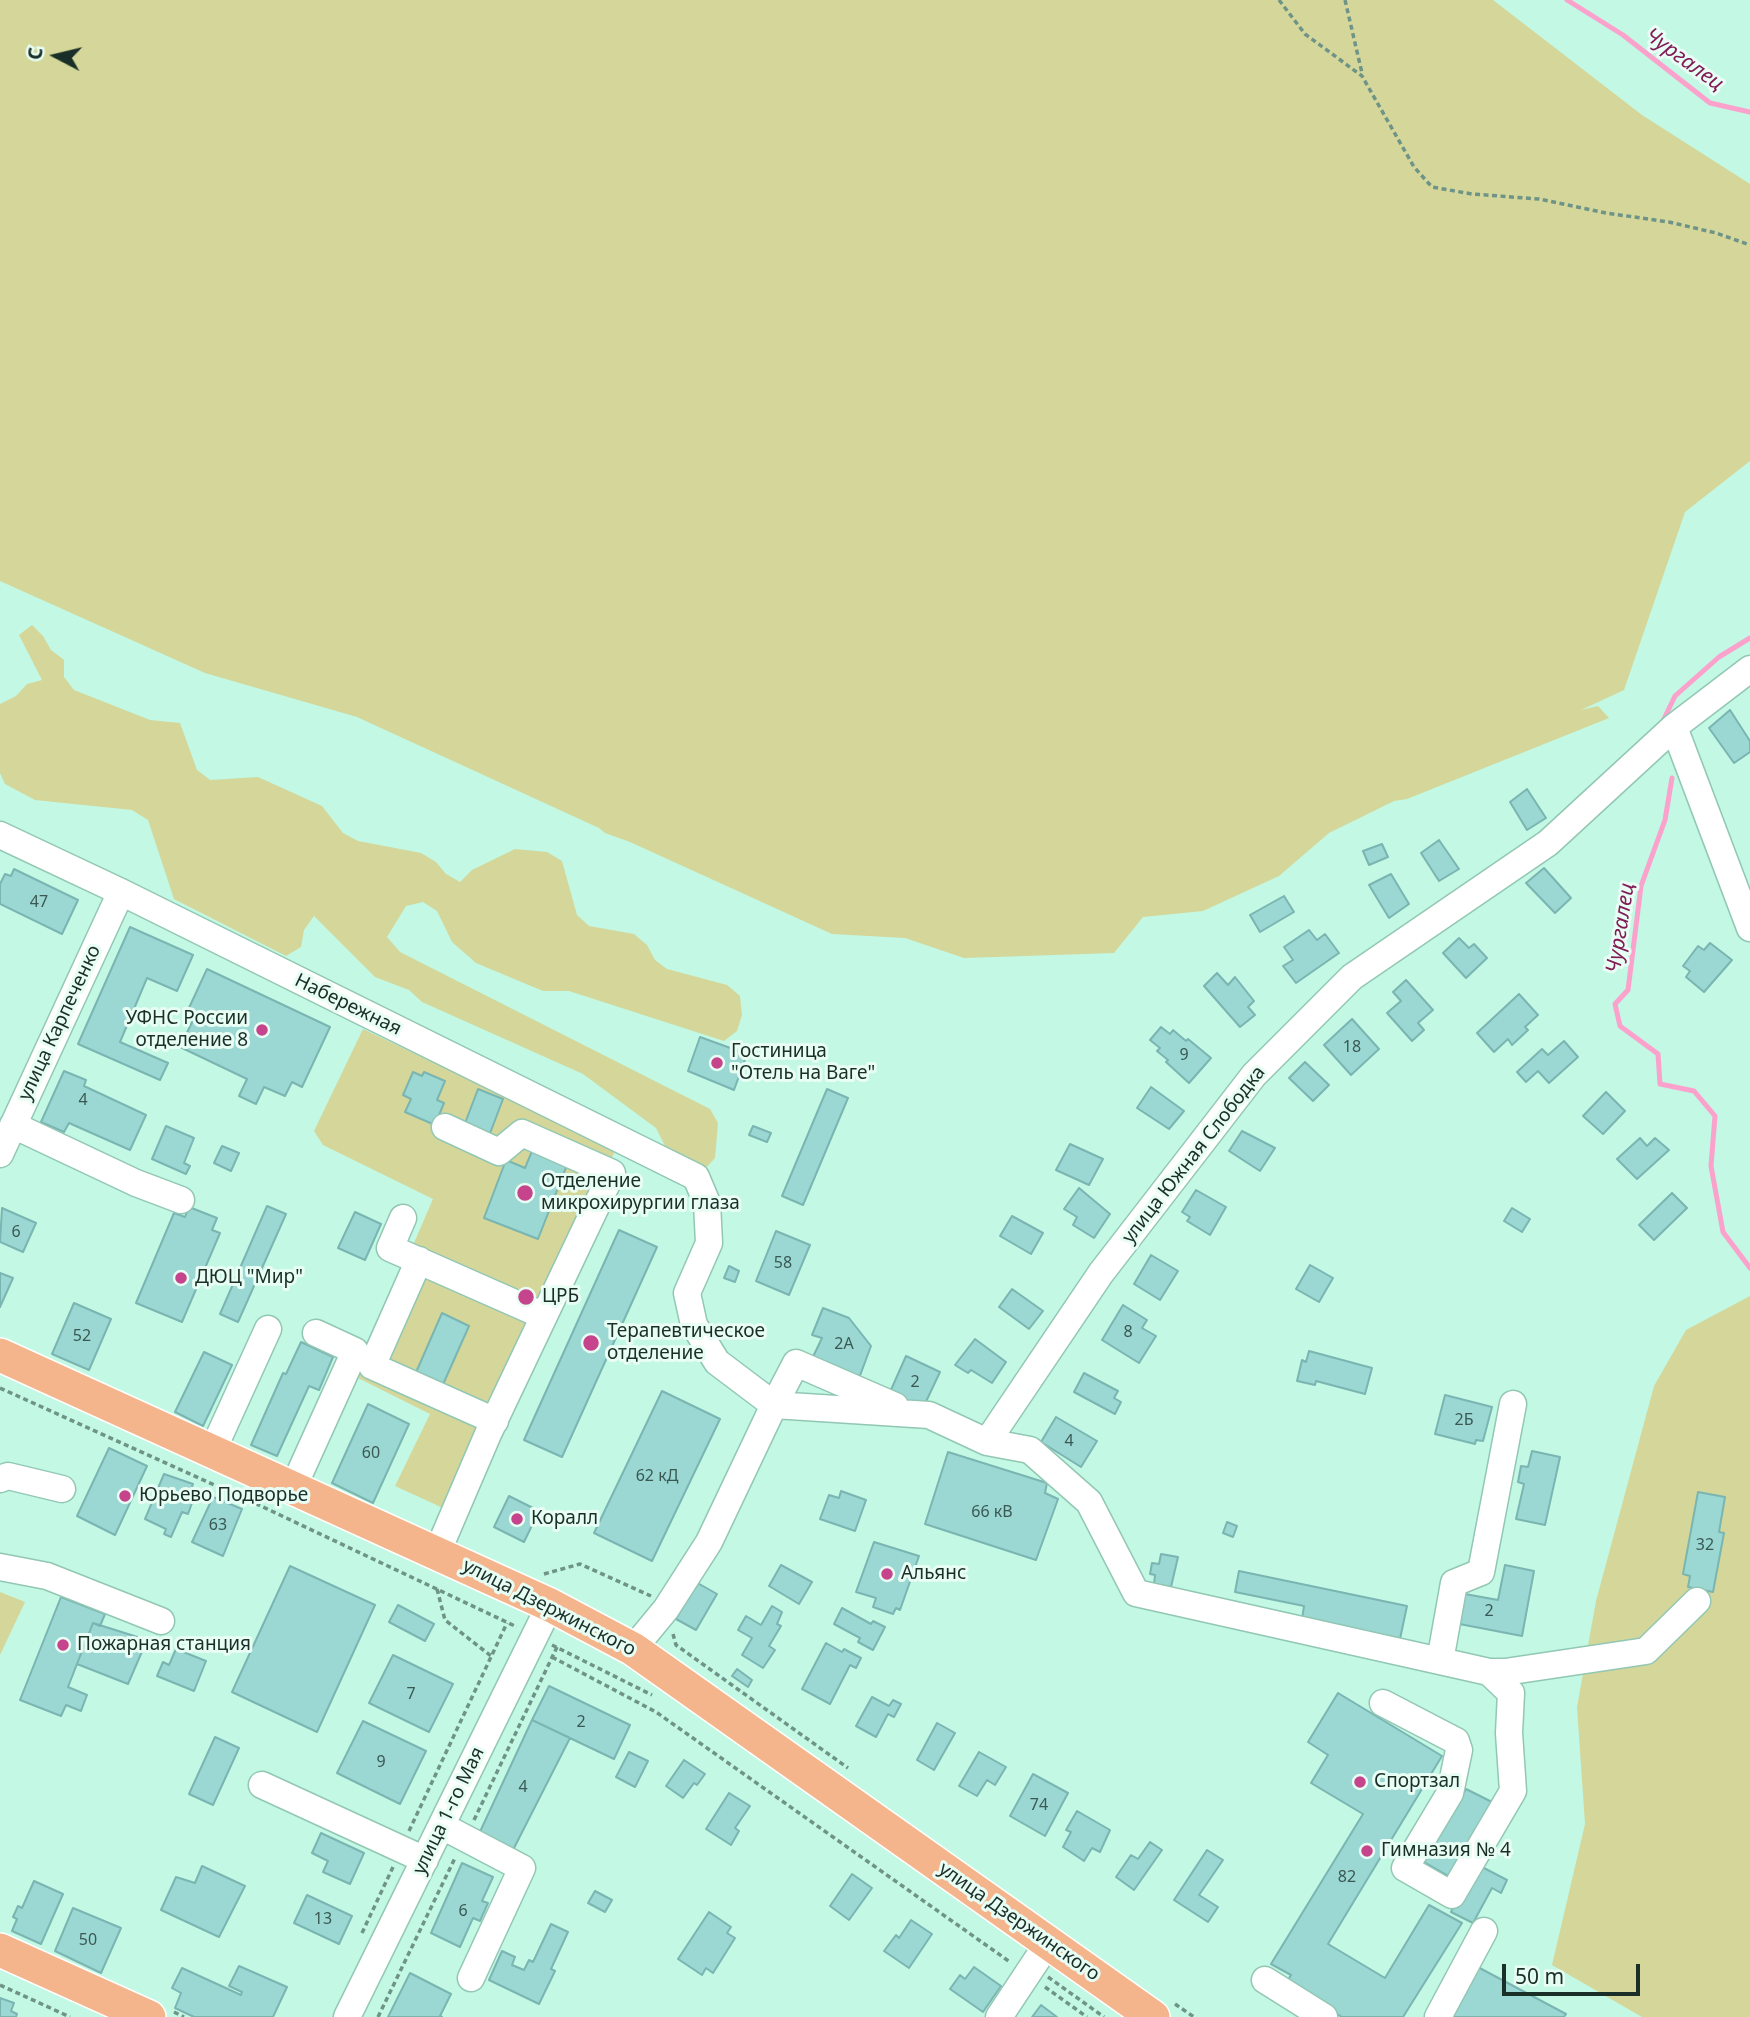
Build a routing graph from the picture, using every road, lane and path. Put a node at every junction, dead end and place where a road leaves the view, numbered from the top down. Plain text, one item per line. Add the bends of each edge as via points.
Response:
1 (1279, 0) edge
2 (1345, 0) edge
3 (1362, 75) junction
4 (1750, 245) edge
5 (1750, 669) edge
6 (1674, 727) junction
7 (0, 835) edge
8 (121, 892) junction
9 (1750, 928) edge
10 (445, 1127) dead end
11 (5, 1136) edge
12 (181, 1200) dead end
13 (403, 1218) dead end
14 (419, 1260) junction
15 (544, 1316) junction
16 (268, 1329) dead end
17 (316, 1333) dead end
18 (0, 1355) edge
19 (0, 1388) edge
20 (1513, 1404) dead end
21 (774, 1405) junction
22 (912, 1413) junction
23 (495, 1421) junction
24 (987, 1441) junction
25 (212, 1452) junction
26 (0, 1479) edge
27 (293, 1488) junction
28 (62, 1489) dead end
29 (437, 1553) junction
30 (0, 1567) edge
31 (437, 1589) junction
32 (1697, 1601) dead end
33 (550, 1605) junction
34 (161, 1621) dead end
35 (507, 1622) junction
36 (535, 1636) junction
37 (634, 1649) junction
38 (491, 1656) junction
39 (552, 1657) dead end
40 (1440, 1661) junction
41 (1489, 1672) junction
42 (660, 1700) dead end
43 (1383, 1703) dead end
44 (262, 1785) dead end
45 (442, 1826) junction
46 (401, 1849) junction
47 (425, 1860) junction
48 (1485, 1931) dead end
49 (362, 1933) dead end
50 (0, 1950) edge
51 (1033, 1964) junction
52 (471, 1978) dead end
53 (1265, 1980) dead end
54 (0, 1985) edge
55 (70, 2017) edge
56 (149, 2017) edge
57 (347, 2017) edge
58 (999, 2017) edge
59 (1087, 2017) edge
60 (1104, 2017) edge
61 (1153, 2017) edge
62 (1324, 2017) edge
63 (1438, 2017) edge

1 - 3 path via 1305,34
2 - 3 path
3 - 4 path via 1414,167 1432,187 1539,199 1669,222
5 - 6 street, улица Южная Слободка
6 - 9 street
6 - 24 street, улица Южная Слободка via 1548,843 1352,976 1254,1075 1101,1273
7 - 8 street, Набережная
8 - 11 street, улица Карпеченко
8 - 21 street, Набережная via 696,1177 706,1203 709,1243 687,1293 694,1325 718,1362
10 - 15 street via 499,1152 522,1133 612,1173
11 - 12 street
13 - 14 street via 390,1248
14 - 15 street
14 - 23 street via 372,1366
15 - 23 street
16 - 25 street
17 - 27 street via 355,1351
18 - 25 main road, улица Дзержинского
19 - 31 path
20 - 40 street via 1480,1572 1454,1583
21 - 22 street
21 - 22 street via 796,1363
21 - 37 street via 709,1542
22 - 24 street via 929,1415
23 - 29 street
24 - 40 street via 1030,1450 1089,1502 1136,1592
25 - 27 main road, улица Дзержинского
26 - 28 street via 8,1476
27 - 29 main road, улица Дзержинского
29 - 33 main road, улица Дзержинского
30 - 34 street via 47,1576
31 - 35 path
31 - 38 path via 445,1620
32 - 41 street via 1646,1651
33 - 36 street, улица 1-го Мая
33 - 37 main road, улица Дзержинского
35 - 36 path
35 - 38 path
36 - 42 path
36 - 45 street, улица 1-го Мая
37 - 51 main road, улица Дзержинского
38 - 46 path
39 - 51 path via 656,1712
40 - 41 street
41 - 43 street via 1511,1693 1513,1791 1452,1895 1405,1868 1450,1793 1459,1750 1456,1741
44 - 46 street
45 - 47 street, улица 1-го Мая
45 - 52 street via 522,1868
46 - 47 street
46 - 49 path
47 - 57 street, улица 1-го Мая
48 - 63 street
50 - 56 main road
51 - 58 street
51 - 59 path
51 - 60 path
51 - 61 main road, улица Дзержинского
53 - 62 street
54 - 55 path

